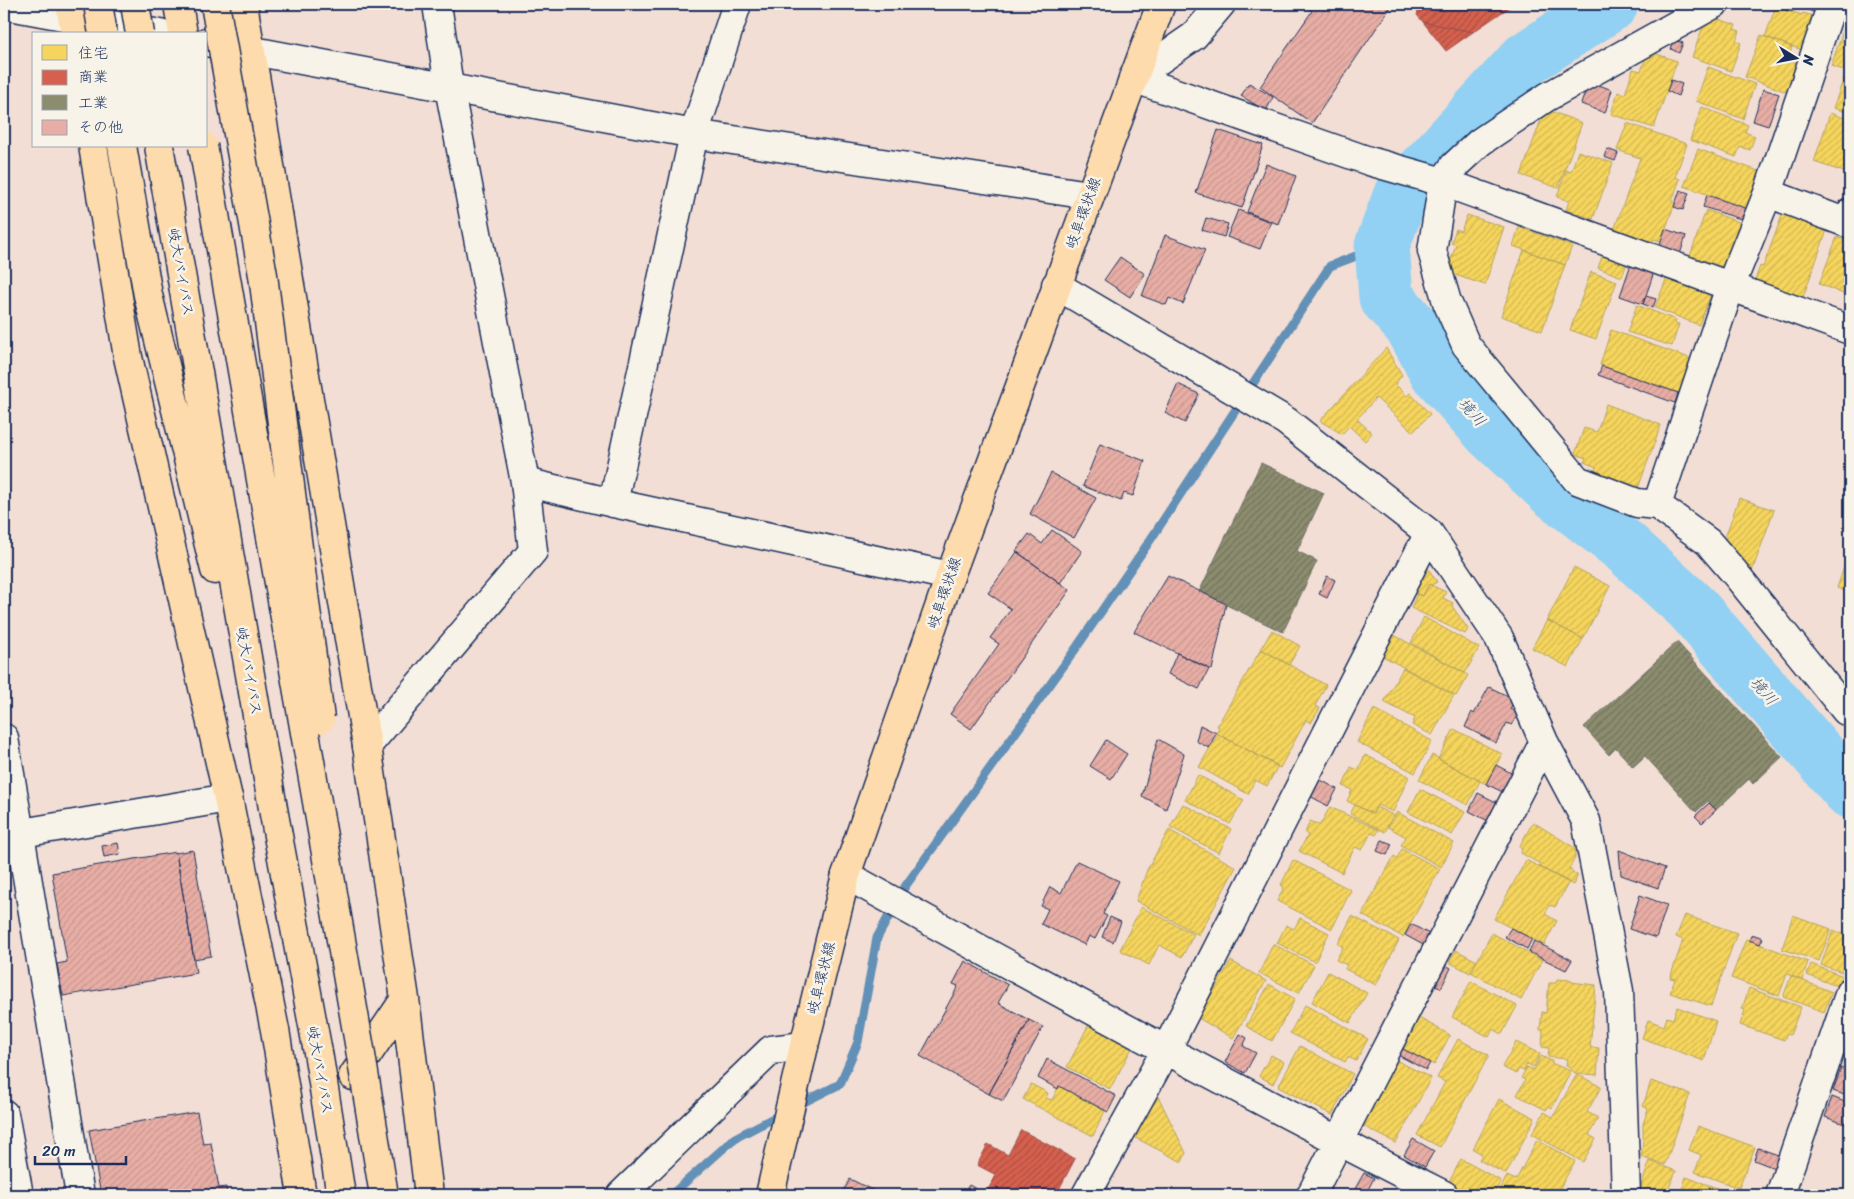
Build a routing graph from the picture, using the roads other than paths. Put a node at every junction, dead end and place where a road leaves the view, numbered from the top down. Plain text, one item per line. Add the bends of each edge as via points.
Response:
1 (98, 4) edge
2 (135, 4) edge
3 (178, 4) edge
4 (215, 4) edge
5 (243, 4) edge
6 (436, 4) edge
7 (737, 4) edge
8 (1161, 4) edge
9 (1221, 4) edge
10 (1714, 4) edge
11 (1832, 4) edge
12 (4, 5) edge
13 (73, 18) edge
14 (103, 32) edge
15 (140, 32) edge
16 (149, 32) edge
17 (183, 32) edge
18 (208, 42) edge
19 (251, 51) junction
20 (1134, 78) junction
21 (450, 87) junction
22 (694, 134) junction
23 (94, 148) edge
24 (122, 148) edge
25 (159, 148) edge
26 (203, 148) edge
27 (1440, 182) junction
28 (1768, 193) junction
29 (1089, 195) junction
30 (1850, 213) edge
31 (1056, 285) junction
32 (1730, 288) junction
33 (1850, 330) edge
34 (525, 482) junction
35 (613, 503) junction
36 (1657, 505) junction
37 (1429, 532) junction
38 (950, 576) junction
39 (1850, 713) edge
40 (4, 738) edge
41 (1544, 742) junction
42 (367, 746) junction
43 (228, 798) junction
44 (274, 814) junction
45 (12, 835) edge
46 (846, 875) junction
47 (1850, 992) edge
48 (405, 998) junction
49 (804, 1046) junction
50 (360, 1049) junction
51 (1166, 1050) junction
52 (5, 1126) edge
53 (1339, 1142) junction
54 (19, 1195) edge
55 (80, 1195) edge
56 (302, 1195) edge
57 (341, 1195) edge
58 (372, 1195) edge
59 (384, 1195) edge
60 (429, 1195) edge
61 (621, 1195) edge
62 (770, 1195) edge
63 (1086, 1195) edge
64 (1311, 1195) edge
65 (1444, 1195) edge
66 (1626, 1195) edge
67 (1780, 1195) edge

1 - 14 main road, bridge
2 - 15 main road, bridge
3 - 17 main road
4 - 50 main road, bridge via 263,275 342,884
5 - 19 main road
6 - 21 street
7 - 22 street
8 - 20 main road, 岐阜環状線
9 - 20 street via 1194,36
10 - 27 street via 1547,97 1480,142
11 - 28 street
12 - 13 street
13 - 16 street
18 - 19 street
19 - 21 street
19 - 42 main road
20 - 27 street
20 - 29 main road, 岐阜環状線
21 - 22 street
21 - 34 street
22 - 29 street
22 - 35 street
23 - 43 main road via 128,357
24 - 44 main road via 148,295
25 - 44 main road, 岐大バイパス
26 - 50 main road, bridge
27 - 32 street
27 - 36 street via 1432,251 1447,302 1466,346 1577,480 1637,503
28 - 30 street via 1847,223
28 - 32 street
29 - 31 main road, 岐阜環状線
31 - 37 street via 1286,421
31 - 38 main road, 岐阜環状線
32 - 33 street
32 - 36 street
34 - 35 street
34 - 42 street via 533,551
35 - 38 street
36 - 39 street via 1708,542
37 - 41 street via 1500,638
37 - 51 street
38 - 46 main road, 岐阜環状線
40 - 45 street
41 - 53 street
41 - 66 street via 1586,821 1619,991
42 - 48 main road
43 - 45 street
43 - 56 main road via 275,1030
44 - 57 main road, 岐大バイパス
45 - 55 street
46 - 49 main road, 岐阜環状線
46 - 51 street
47 - 67 street
48 - 58 main road via 353,1077
48 - 60 main road
49 - 61 street via 771,1050
49 - 62 main road, 岐阜環状線
50 - 59 main road, bridge
51 - 53 street
51 - 63 street
52 - 54 street
53 - 64 street
53 - 65 street

